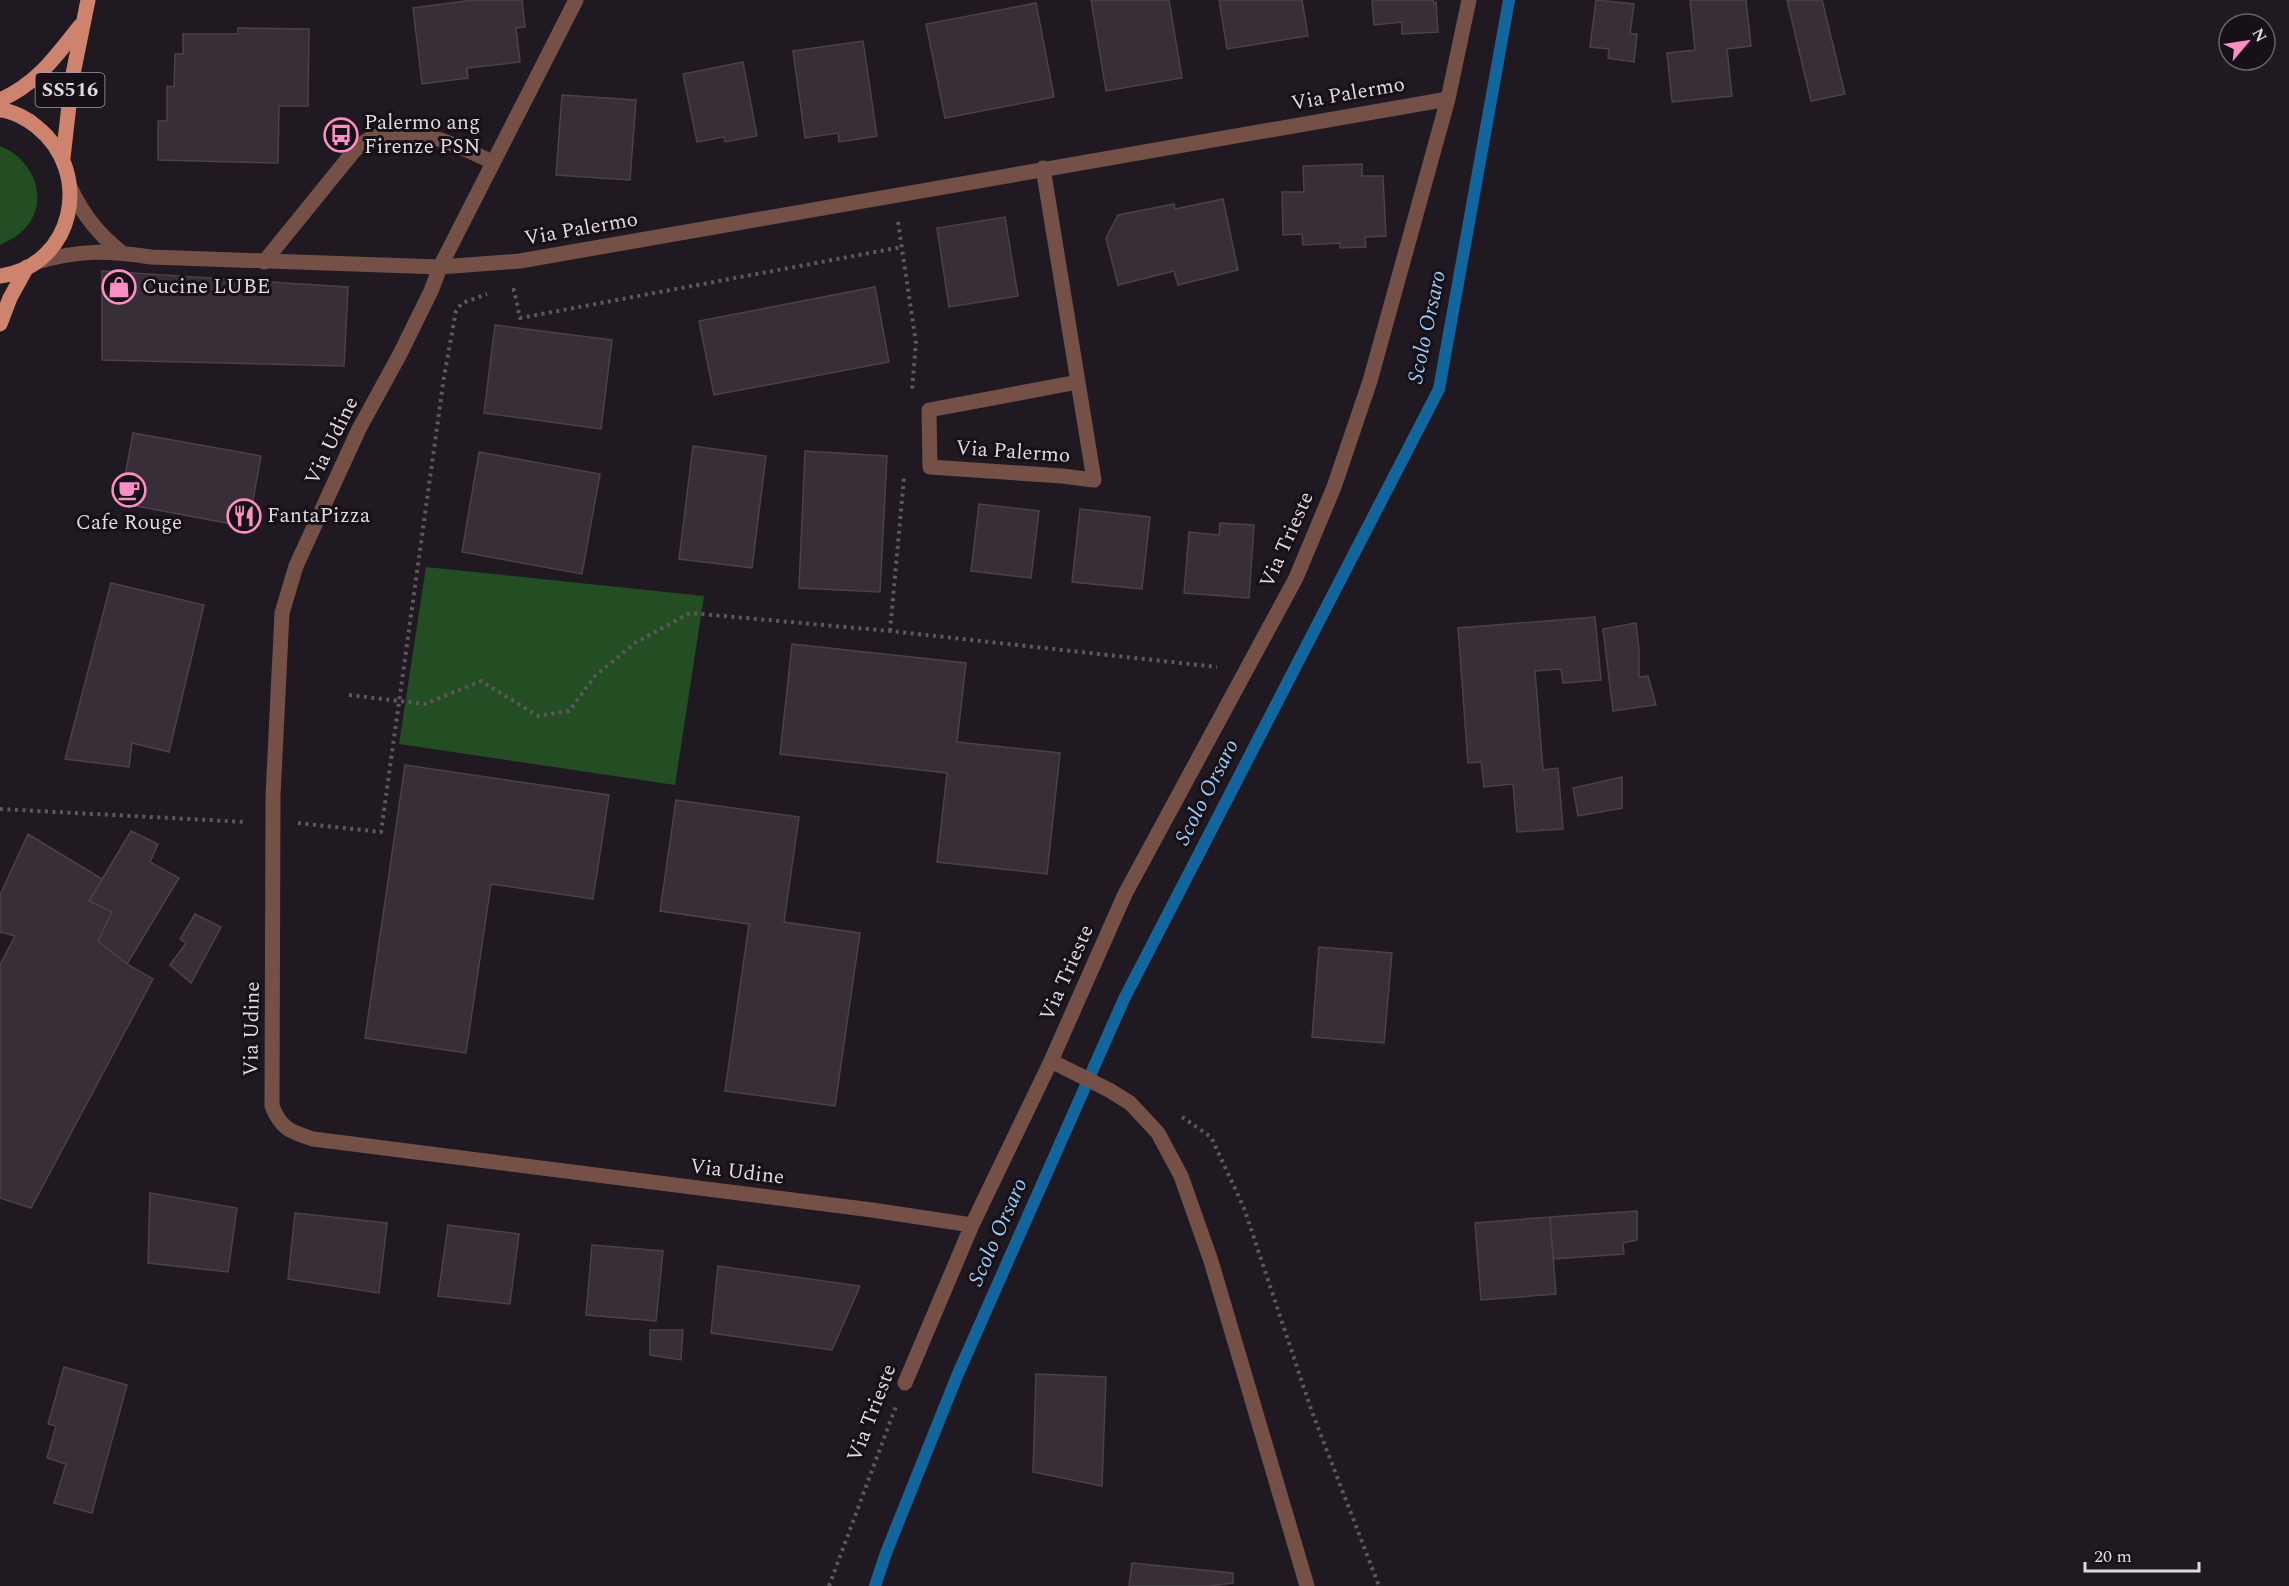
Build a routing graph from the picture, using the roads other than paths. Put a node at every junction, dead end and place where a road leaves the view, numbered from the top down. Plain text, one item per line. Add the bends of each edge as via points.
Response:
1 (88, 0) edge
2 (576, 0) edge
3 (1469, 0) edge
4 (82, 24) junction
5 (1448, 99) junction
6 (0, 100) edge
7 (0, 110) edge
8 (63, 158) junction
9 (492, 162) junction
10 (1042, 168) junction
11 (71, 189) junction
12 (121, 252) junction
13 (264, 262) junction
14 (32, 265) junction
15 (440, 267) junction
16 (0, 276) edge
17 (0, 324) edge
18 (1078, 382) junction
19 (1051, 1061) junction
20 (972, 1225) junction
21 (905, 1383) road end
22 (1307, 1586) edge

1 - 4 main road, SS516
2 - 9 street, Via Udine
3 - 5 street, Via Trieste
4 - 6 main road, SS516 via 41,74 18,93
4 - 8 main road, SS516
5 - 10 street, Via Palermo
5 - 19 street, Via Trieste via 1370,381 1334,487 1296,578 1125,894
7 - 8 main road, SS516 via 29,120 48,136
8 - 11 main road, SS516
9 - 13 street via 415,135 388,133 368,140 354,151
9 - 15 street, Via Udine
10 - 15 street, Via Palermo via 520,261
10 - 18 street, Via Palermo
11 - 12 street via 90,222
11 - 14 main road, SS516 via 68,216 57,240
12 - 13 street, Via Palermo
12 - 14 street, Via Palermo via 88,251
13 - 15 street, Via Palermo
14 - 16 main road, SS516
14 - 17 main road, SS516 via 10,298
15 - 20 street, Via Udine via 296,566 282,613 272,823 272,1106 278,1121 292,1133 314,1139
18 - 18 street, Via Palermo via 929,410 930,467 1094,480
19 - 20 street, Via Trieste
19 - 22 street via 1130,1103 1158,1133 1181,1176 1211,1261
20 - 21 street, Via Trieste

